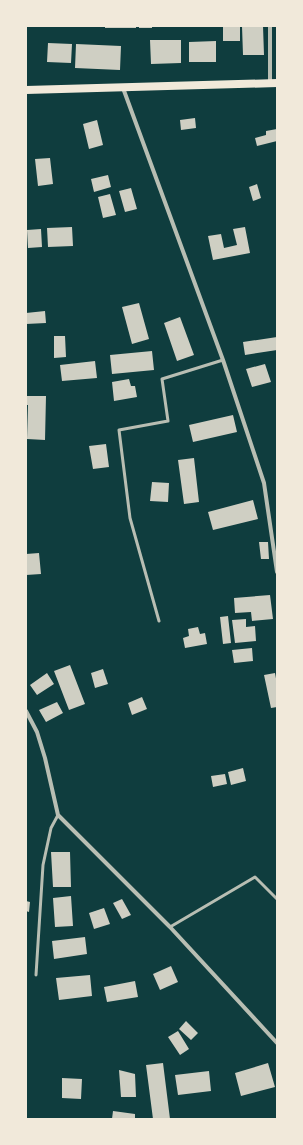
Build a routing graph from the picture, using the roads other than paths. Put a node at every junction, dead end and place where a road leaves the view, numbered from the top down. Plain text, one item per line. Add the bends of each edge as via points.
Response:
1 (270, 26) edge
2 (274, 83) edge
3 (122, 87) junction
4 (26, 90) edge
5 (223, 360) junction
6 (277, 572) edge
7 (159, 621) dead end
8 (26, 711) edge
9 (58, 815) junction
10 (277, 899) edge
11 (170, 927) junction
12 (36, 975) dead end
13 (277, 1044) edge

1 - 2 street
2 - 3 main road
3 - 4 main road
3 - 5 street
5 - 6 street via 264,483
5 - 7 lane via 162,379 168,421 119,430 130,518
8 - 9 street via 37,732 45,758
9 - 11 street
9 - 12 lane via 51,828 43,865
10 - 11 lane via 255,877
11 - 13 street

